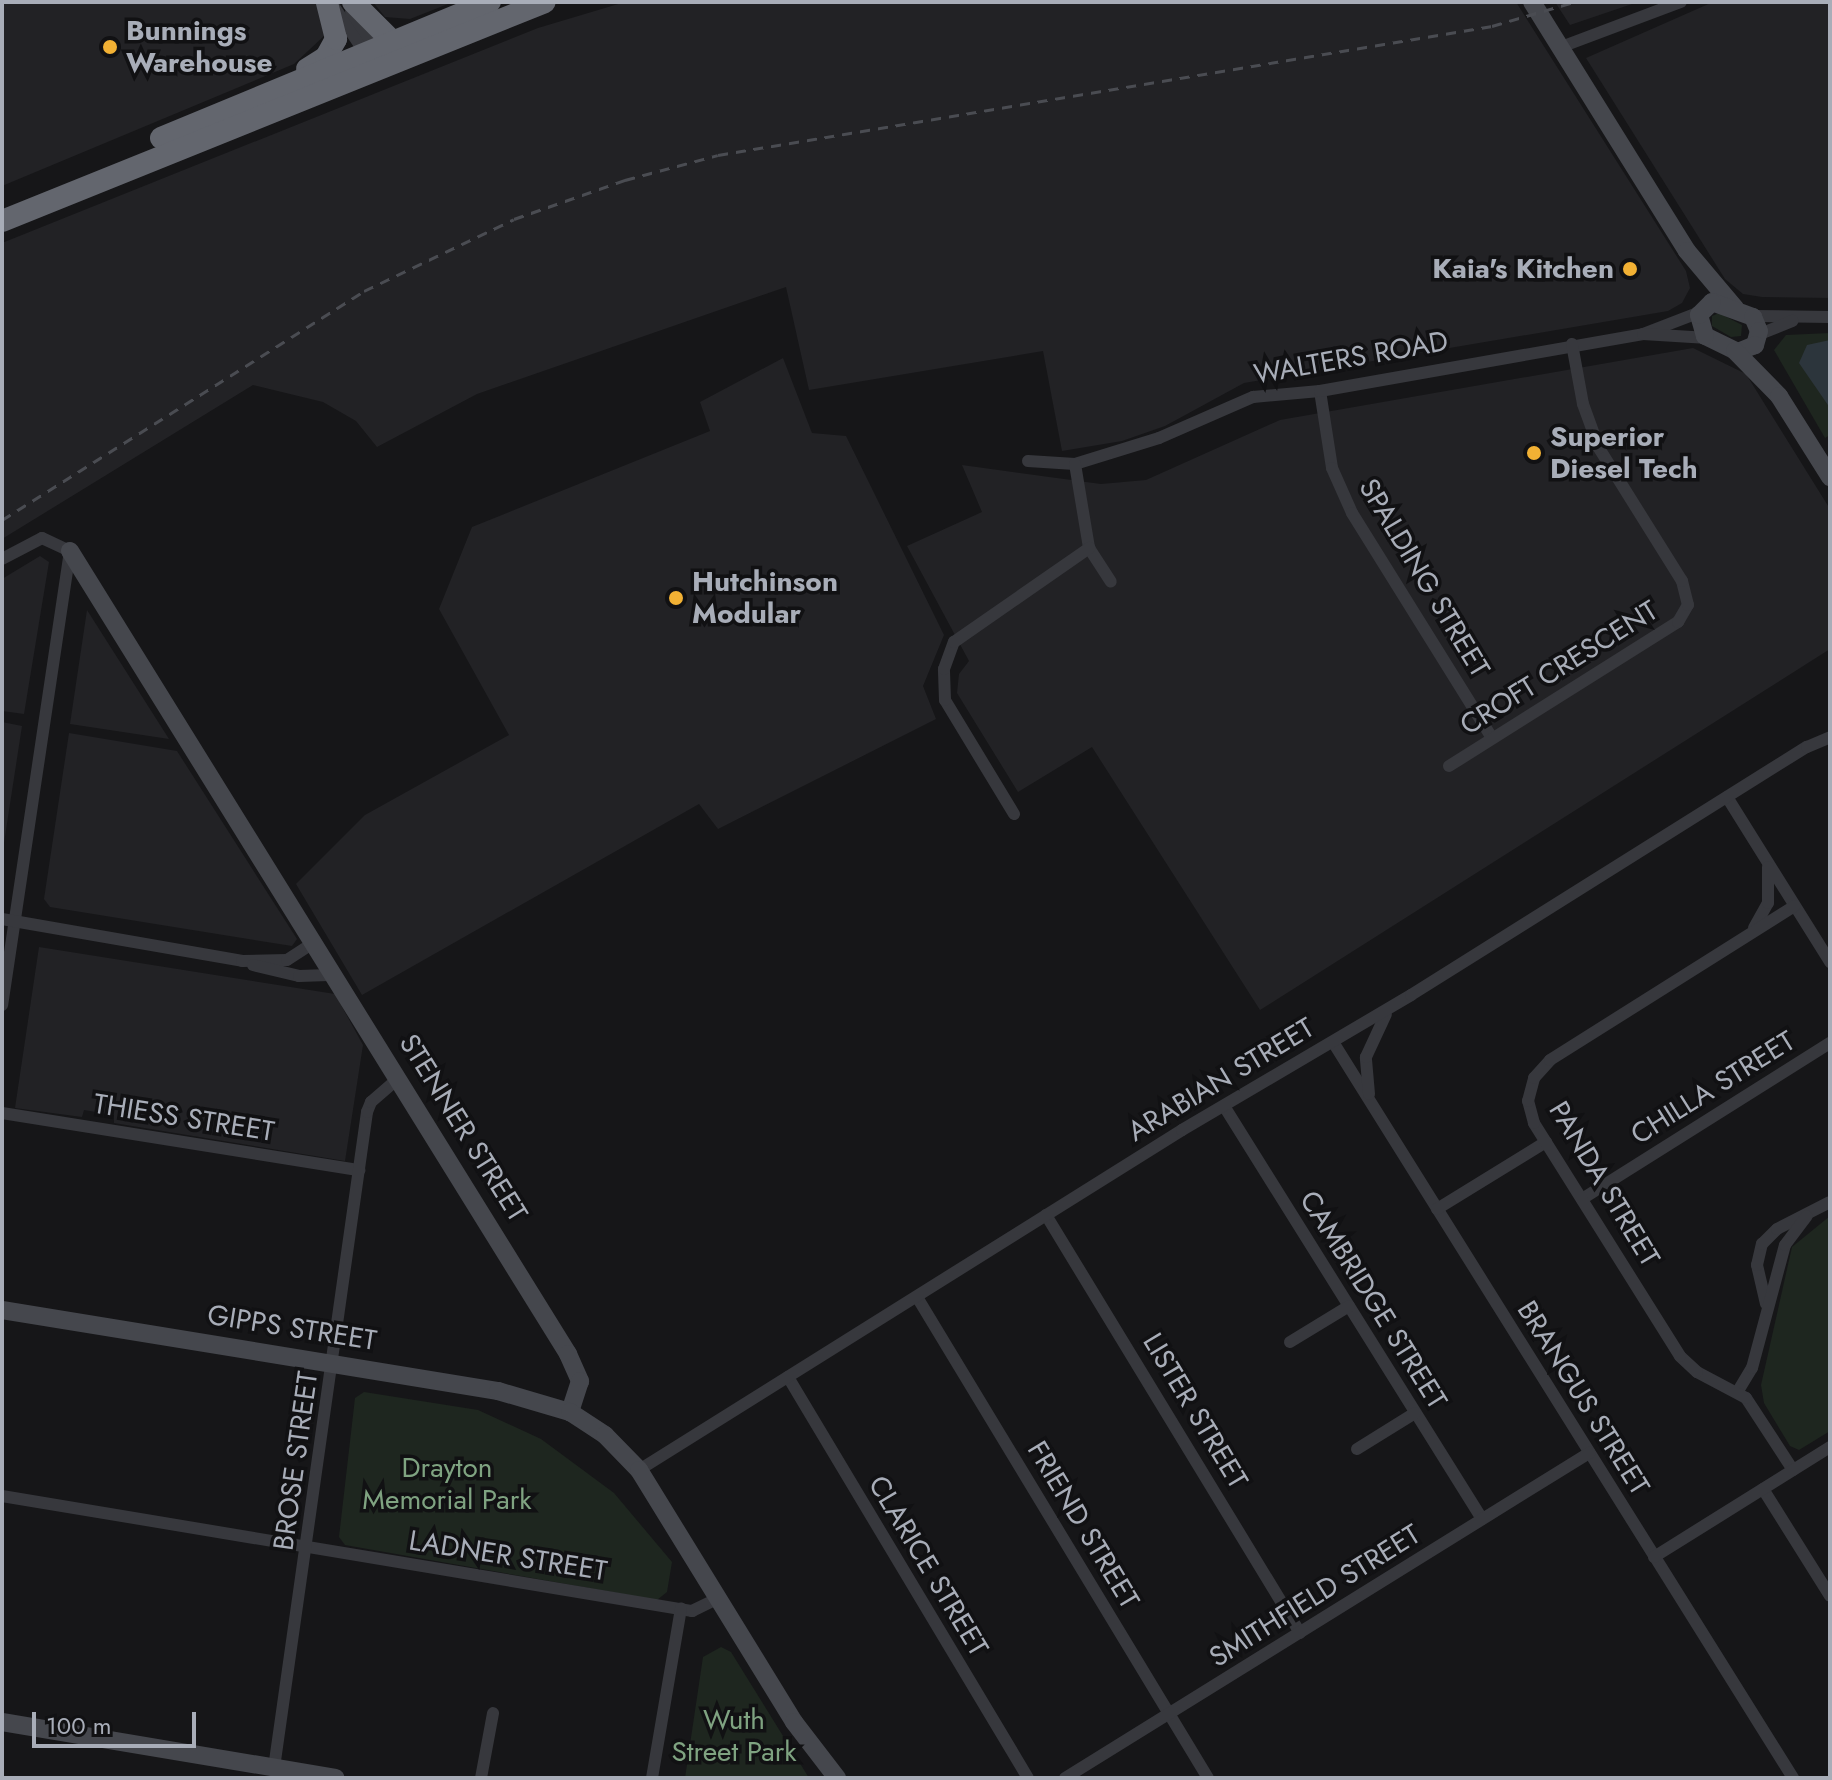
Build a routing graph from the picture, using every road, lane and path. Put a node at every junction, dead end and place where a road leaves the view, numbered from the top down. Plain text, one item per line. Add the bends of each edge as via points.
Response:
1 (329, 2) edge
2 (346, 2) edge
3 (353, 2) edge
4 (490, 2) edge
5 (545, 2) edge
6 (1532, 2) edge
7 (1681, 2) edge
8 (1561, 47) junction
9 (379, 55) junction
10 (280, 89) junction
11 (2, 206) edge
12 (2, 221) edge
13 (1687, 251) junction
14 (1701, 310) junction
15 (1742, 312) junction
16 (1830, 317) edge
17 (1806, 318) junction
18 (1643, 334) junction
19 (1759, 336) junction
20 (1708, 338) junction
21 (1572, 344) junction
22 (1735, 351) junction
23 (1320, 391) junction
24 (1779, 396) junction
25 (1028, 461) dead end
26 (1075, 464) junction
27 (1830, 477) edge
28 (1089, 548) junction
29 (70, 551) junction
30 (2, 559) edge
31 (1111, 582) dead end
32 (1830, 737) edge
33 (1492, 738) junction
34 (1449, 766) dead end
35 (1727, 797) junction
36 (1014, 814) dead end
37 (1766, 860) junction
38 (1795, 906) junction
39 (8, 920) edge
40 (1747, 936) junction
41 (315, 942) junction
42 (242, 961) junction
43 (1830, 962) edge
44 (336, 975) junction
45 (2, 1005) edge
46 (1394, 1006) junction
47 (1333, 1042) junction
48 (1830, 1043) edge
49 (399, 1078) junction
50 (1224, 1106) junction
51 (1374, 1109) junction
52 (2, 1113) edge
53 (1546, 1142) junction
54 (359, 1170) junction
55 (1582, 1199) junction
56 (1830, 1202) edge
57 (1437, 1209) junction
58 (1046, 1215) junction
59 (1807, 1216) junction
60 (917, 1297) junction
61 (1766, 1304) junction
62 (1349, 1306) junction
63 (2, 1310) edge
64 (1290, 1342) dead end
65 (333, 1363) junction
66 (788, 1377) junction
67 (1738, 1391) junction
68 (570, 1412) junction
69 (1415, 1413) junction
70 (1830, 1447) edge
71 (1357, 1449) dead end
72 (1589, 1453) junction
73 (639, 1470) junction
74 (1793, 1470) junction
75 (1763, 1489) junction
76 (2, 1496) edge
77 (1482, 1519) junction
78 (309, 1547) junction
79 (1654, 1557) junction
80 (1830, 1596) edge
81 (719, 1598) junction
82 (681, 1608) junction
83 (1300, 1633) junction
84 (493, 1713) dead end
85 (1168, 1714) junction
86 (2, 1722) edge
87 (794, 1722) junction
88 (274, 1768) junction
89 (335, 1778) edge
90 (481, 1778) edge
91 (652, 1778) edge
92 (821, 1778) edge
93 (837, 1778) edge
94 (1028, 1778) edge
95 (1065, 1778) edge
96 (1208, 1778) edge
97 (1793, 1778) edge

1 - 9 street
1 - 10 highway via 337,31 334,46
2 - 9 street
3 - 9 highway
4 - 9 highway
5 - 9 highway
6 - 8 main road
7 - 8 street
8 - 13 main road
9 - 10 highway
9 - 12 highway
10 - 11 highway
13 - 14 main road via 1702,287
13 - 15 main road
14 - 15 main road via 1716,302
14 - 18 street, WALTERS ROAD
14 - 20 main road via 1699,327
15 - 17 street
15 - 19 main road
16 - 17 street
17 - 19 street via 1776,324
18 - 20 street, WALTERS ROAD
18 - 21 street, WALTERS ROAD
19 - 22 main road via 1749,350
19 - 24 main road
20 - 22 main road
21 - 23 street, WALTERS ROAD
21 - 33 street, CROFT CRESCENT via 1583,404 1599,448 1682,581 1688,605 1678,622
22 - 24 main road
23 - 26 street, WALTERS ROAD via 1253,397 1159,438
23 - 33 street, SPALDING STREET via 1332,468 1352,513
24 - 27 main road
25 - 26 street, WALTERS ROAD
26 - 28 street
28 - 31 street
28 - 36 street via 954,642 944,669 945,700
29 - 30 street via 42,538
29 - 39 street
29 - 41 main road, STENNER STREET
32 - 35 street, ARABIAN STREET
33 - 34 street, CROFT CRESCENT
35 - 37 street
35 - 46 street, ARABIAN STREET
37 - 38 street
37 - 40 street via 1768,903
38 - 40 street, PANDA STREET
38 - 43 street
39 - 42 street
39 - 45 street
40 - 53 street, PANDA STREET via 1544,1065 1528,1101
41 - 42 street via 287,960
41 - 44 main road, STENNER STREET
42 - 44 street via 299,976
44 - 49 main road, STENNER STREET
46 - 47 street, ARABIAN STREET
46 - 51 street via 1378,1024 1366,1057
47 - 50 street, ARABIAN STREET
47 - 51 street, BRANGUS STREET
48 - 55 street, CHILLA STREET
49 - 54 street, BROSE STREET via 371,1102
49 - 68 main road, STENNER STREET via 574,1364 580,1385
50 - 58 street, ARABIAN STREET
50 - 62 street, CAMBRIDGE STREET
51 - 57 street, BRANGUS STREET
52 - 54 street, THIESS STREET
53 - 55 street, PANDA STREET
53 - 57 street
54 - 65 street, BROSE STREET
55 - 67 street, PANDA STREET via 1680,1356 1697,1372
56 - 59 street
57 - 72 street, BRANGUS STREET
58 - 60 street, ARABIAN STREET
58 - 83 street, LISTER STREET
59 - 61 street via 1788,1237
59 - 61 street via 1771,1233 1759,1251 1757,1272
60 - 66 street, ARABIAN STREET
60 - 85 street, FRIEND STREET
61 - 67 street via 1752,1368
62 - 64 street
62 - 69 street, CAMBRIDGE STREET
63 - 65 main road, GIPPS STREET
65 - 68 main road, GIPPS STREET via 523,1395
65 - 78 street, BROSE STREET
66 - 73 street, ARABIAN STREET
66 - 94 street, CLARICE STREET
67 - 74 street
68 - 73 main road via 605,1435
69 - 71 street
69 - 77 street, CAMBRIDGE STREET
70 - 74 street
72 - 77 street, SMITHFIELD STREET
72 - 79 street, BRANGUS STREET
73 - 81 main road
74 - 75 street
75 - 79 street
75 - 80 street
76 - 78 street, LADNER STREET
77 - 83 street, SMITHFIELD STREET
78 - 82 street, LADNER STREET
78 - 88 street, BROSE STREET
79 - 97 street, BRANGUS STREET
81 - 82 street, LADNER STREET via 703,1609
81 - 87 main road
82 - 91 street
83 - 85 street, SMITHFIELD STREET
84 - 90 street
85 - 95 street, SMITHFIELD STREET
85 - 96 street, FRIEND STREET
86 - 88 main road
87 - 92 main road
87 - 93 main road
88 - 89 main road

